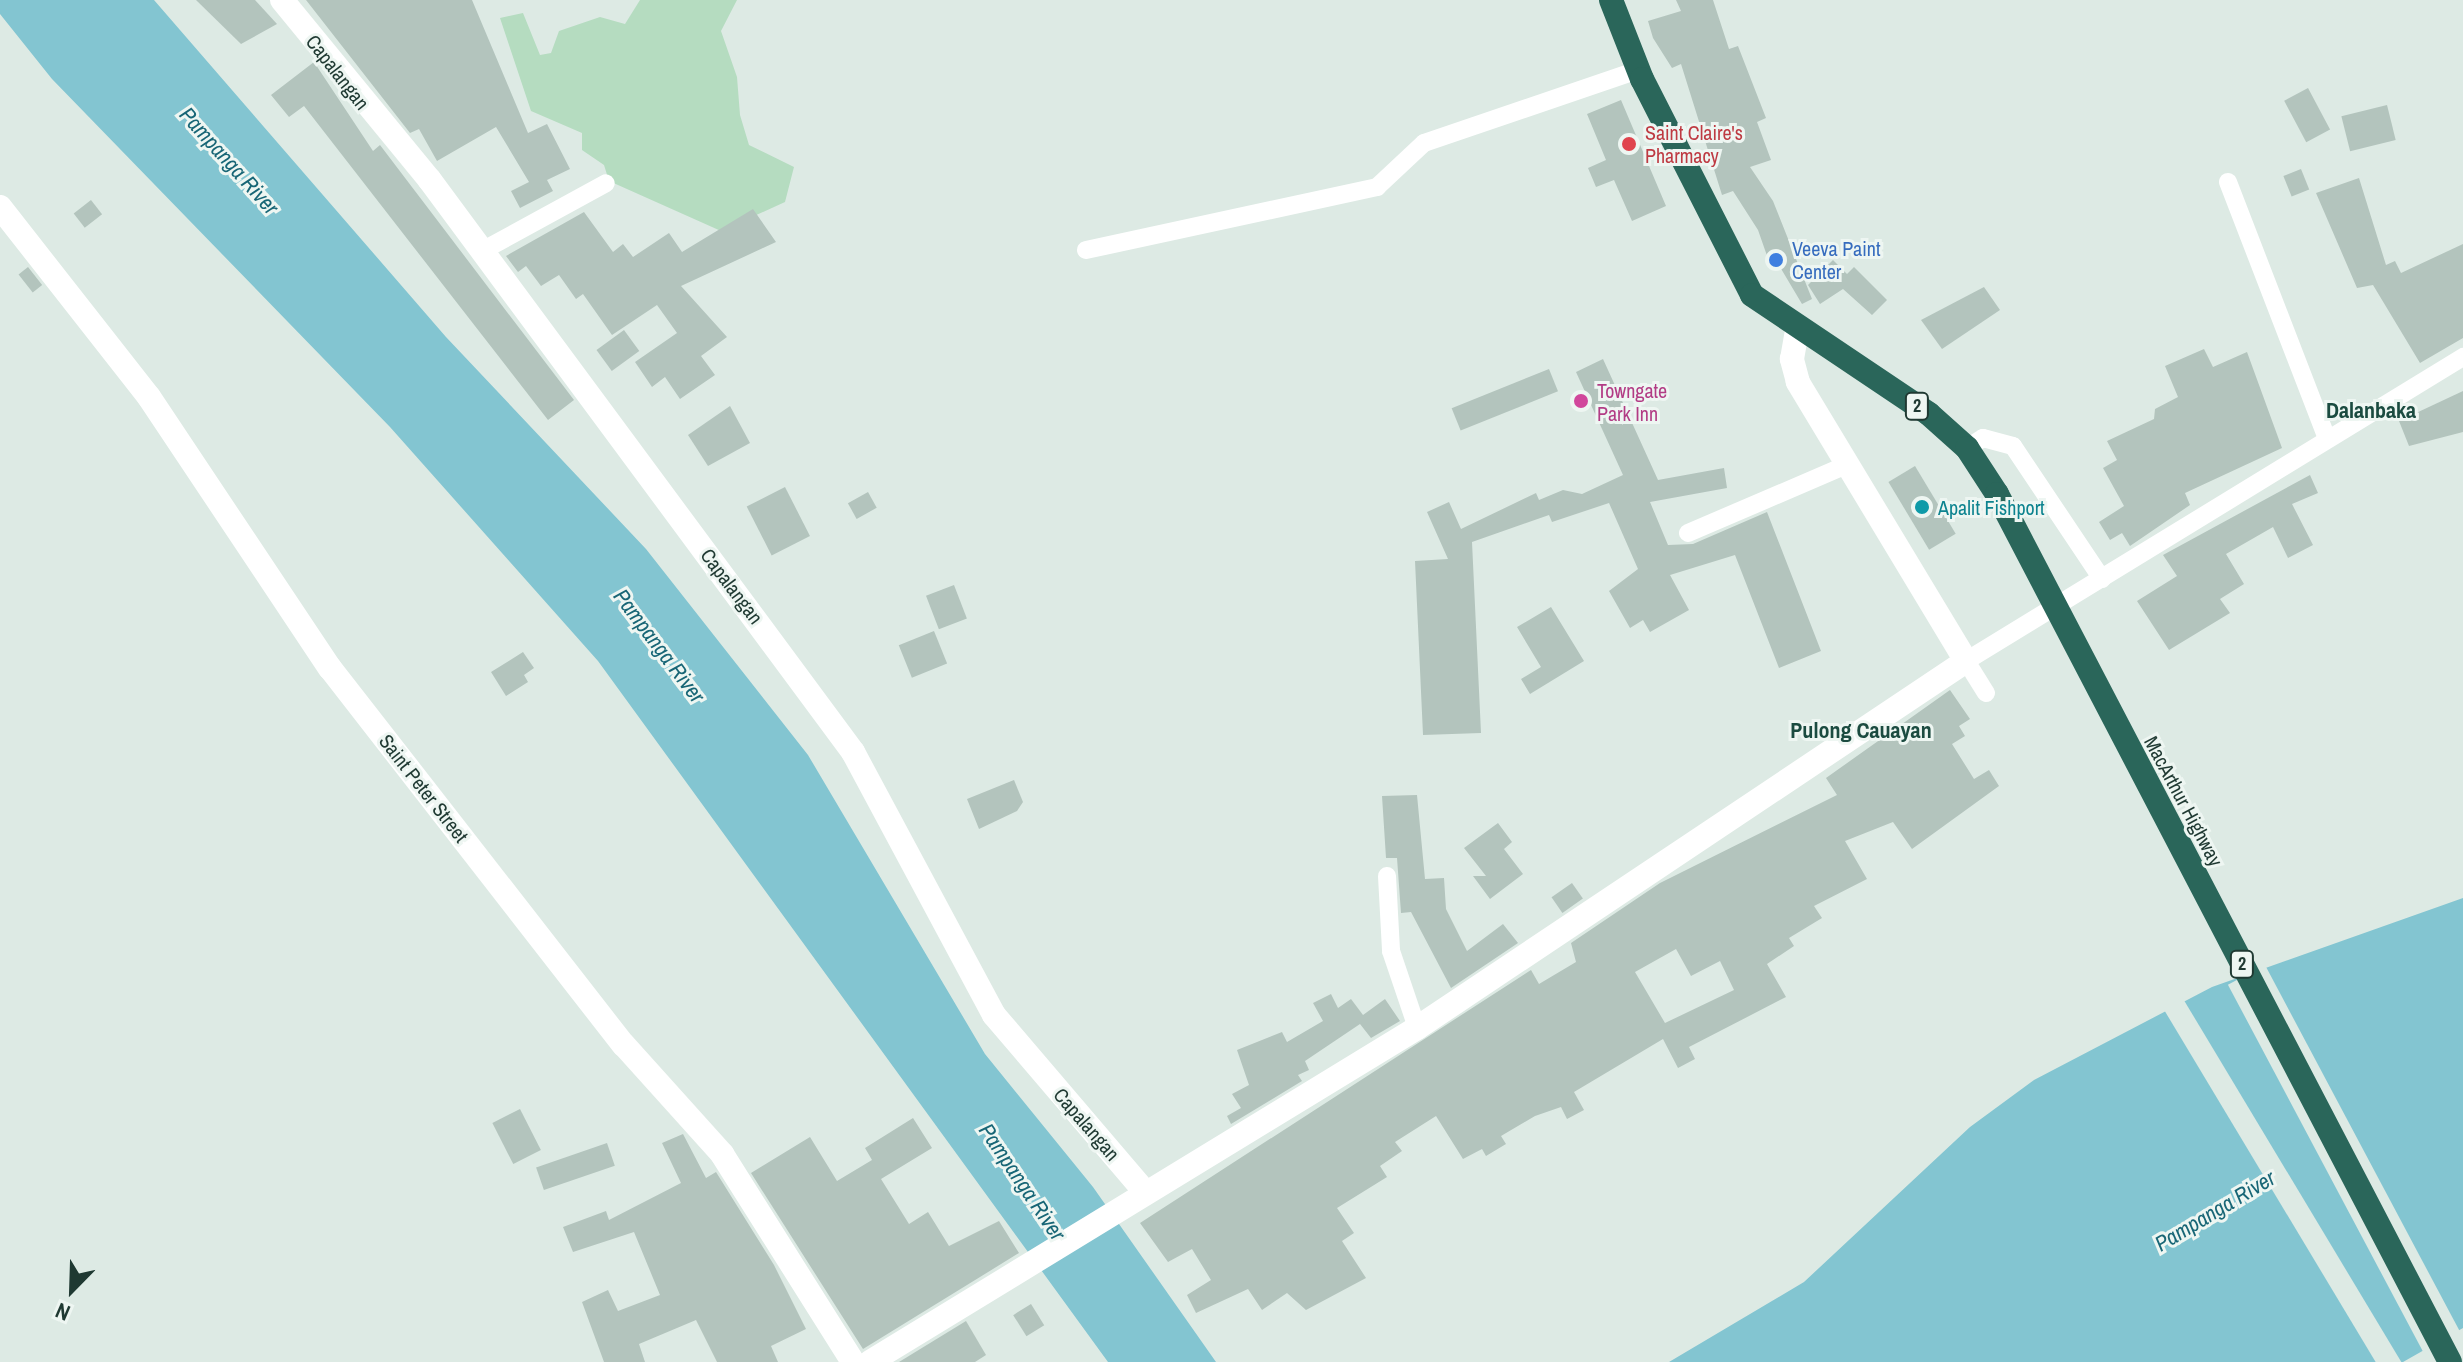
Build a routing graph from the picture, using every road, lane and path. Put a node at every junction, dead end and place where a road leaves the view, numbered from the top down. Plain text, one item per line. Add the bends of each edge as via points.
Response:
1 (282, 0) edge
2 (1611, 0) edge
3 (1639, 70) junction
4 (2228, 182) dead end
5 (606, 183) dead end
6 (0, 207) edge
7 (1086, 250) dead end
8 (482, 251) junction
9 (1797, 332) junction
10 (2463, 357) edge
11 (2326, 436) junction
12 (1967, 448) junction
13 (1847, 465) junction
14 (1688, 533) dead end
15 (2102, 579) junction
16 (1966, 661) junction
17 (1986, 693) dead end
18 (1387, 876) dead end
19 (1417, 1028) junction
20 (1135, 1199) junction
21 (853, 1362) edge
22 (870, 1362) edge
23 (2450, 1362) edge

1 - 8 main road, Capalangan
2 - 3 highway, MacArthur Highway / 2
3 - 7 street via 1424,143 1377,187
3 - 9 highway, MacArthur Highway / 2 via 1752,295
4 - 11 street
5 - 8 street
6 - 21 main road, Saint Peter Street via 149,397 330,668 624,1045 722,1154
8 - 20 main road, Capalangan via 853,752 994,1015
9 - 12 highway, MacArthur Highway / 2 via 1929,414
9 - 13 main road via 1792,359 1798,382
10 - 11 street
11 - 15 street
12 - 15 street via 1983,438 2013,446
12 - 23 highway, MacArthur Highway / 2 via 2034,565
13 - 14 street
13 - 16 main road
15 - 16 street
16 - 17 street
16 - 19 main road
18 - 19 street via 1391,951
19 - 20 main road
20 - 22 main road

